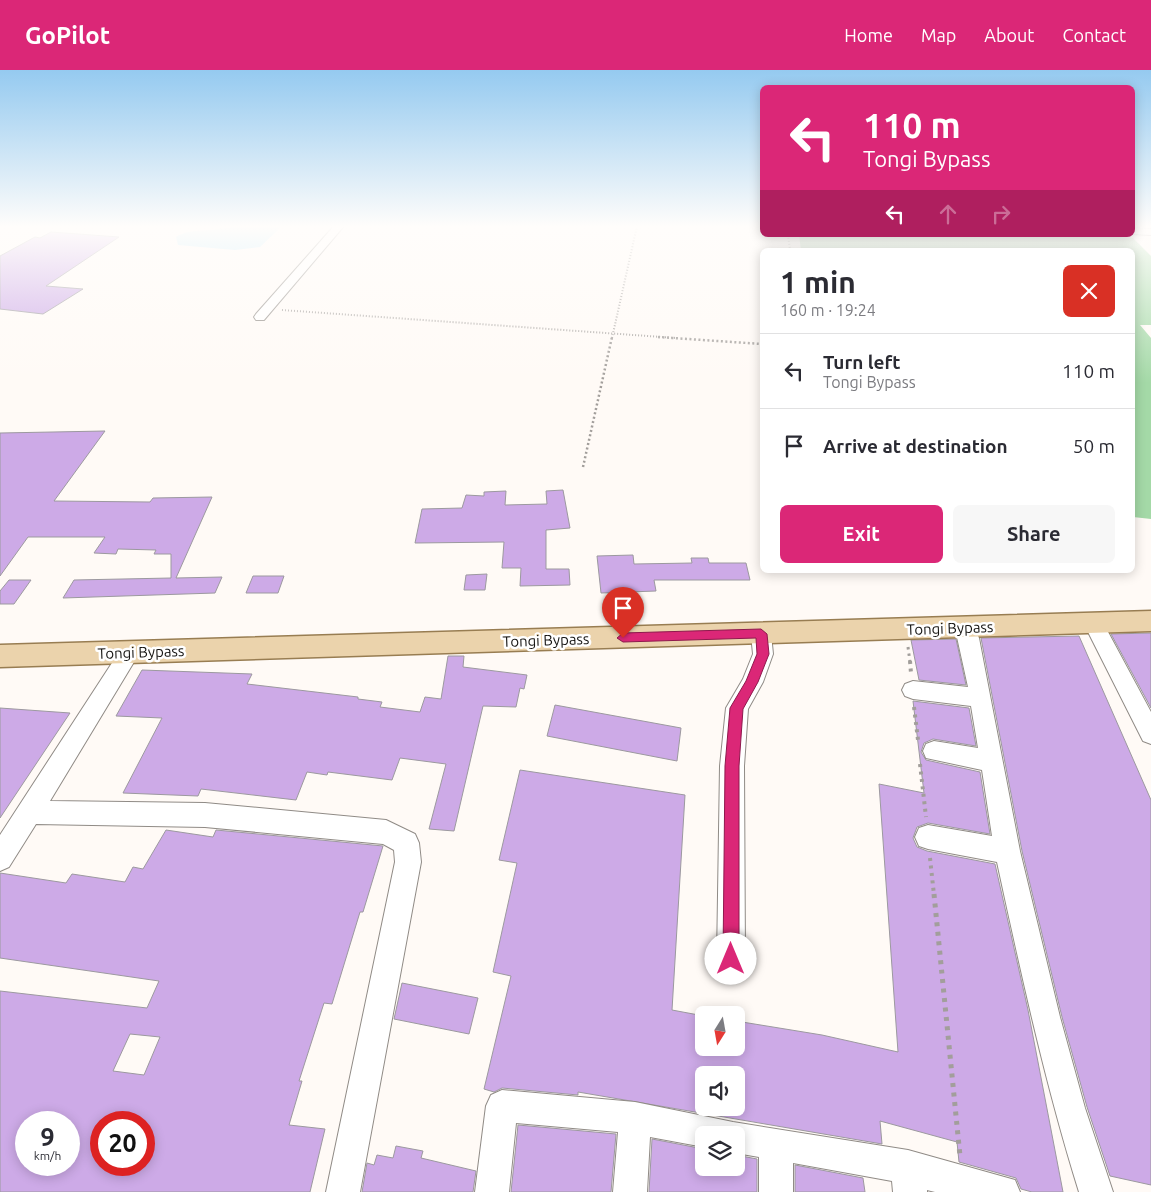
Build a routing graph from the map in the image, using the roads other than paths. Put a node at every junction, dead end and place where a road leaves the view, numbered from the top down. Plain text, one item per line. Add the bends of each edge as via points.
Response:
1 (294, 278) edge
2 (260, 317) dead end
3 (1151, 603) edge
4 (1151, 621) edge
5 (1093, 622) junction
6 (965, 628) junction
7 (761, 634) junction
8 (0, 638) edge
9 (130, 652) junction
10 (0, 656) edge
11 (913, 690) road end
12 (980, 698) junction
13 (1151, 734) edge
14 (924, 753) road end
15 (992, 761) junction
16 (29, 812) junction
17 (928, 837) road end
18 (1007, 851) junction
19 (0, 858) edge
20 (731, 959) dead end
21 (634, 1118) junction
22 (695, 1129) edge
23 (745, 1139) edge
24 (776, 1144) junction
25 (909, 1180) edge
26 (343, 1192) edge
27 (492, 1192) edge
28 (630, 1192) edge
29 (776, 1192) edge
30 (1003, 1192) edge
31 (1096, 1192) edge

1 - 2 street
3 - 8 main road
4 - 5 main road, Tongi Bypass
5 - 6 main road, Tongi Bypass
5 - 13 street
6 - 7 main road, Tongi Bypass
6 - 12 street
7 - 9 main road, Tongi Bypass
7 - 20 street via 763,654 737,708 732,766
9 - 10 main road, Tongi Bypass
9 - 16 street
11 - 12 street
12 - 15 street
14 - 15 street
15 - 18 street
16 - 19 street
16 - 26 street via 205,815 386,832 406,843 408,862
17 - 18 street
18 - 31 street via 1045,1017
21 - 22 street
21 - 27 street via 502,1106
21 - 28 street
23 - 24 street
24 - 25 street
24 - 29 street
25 - 30 street via 963,1184

